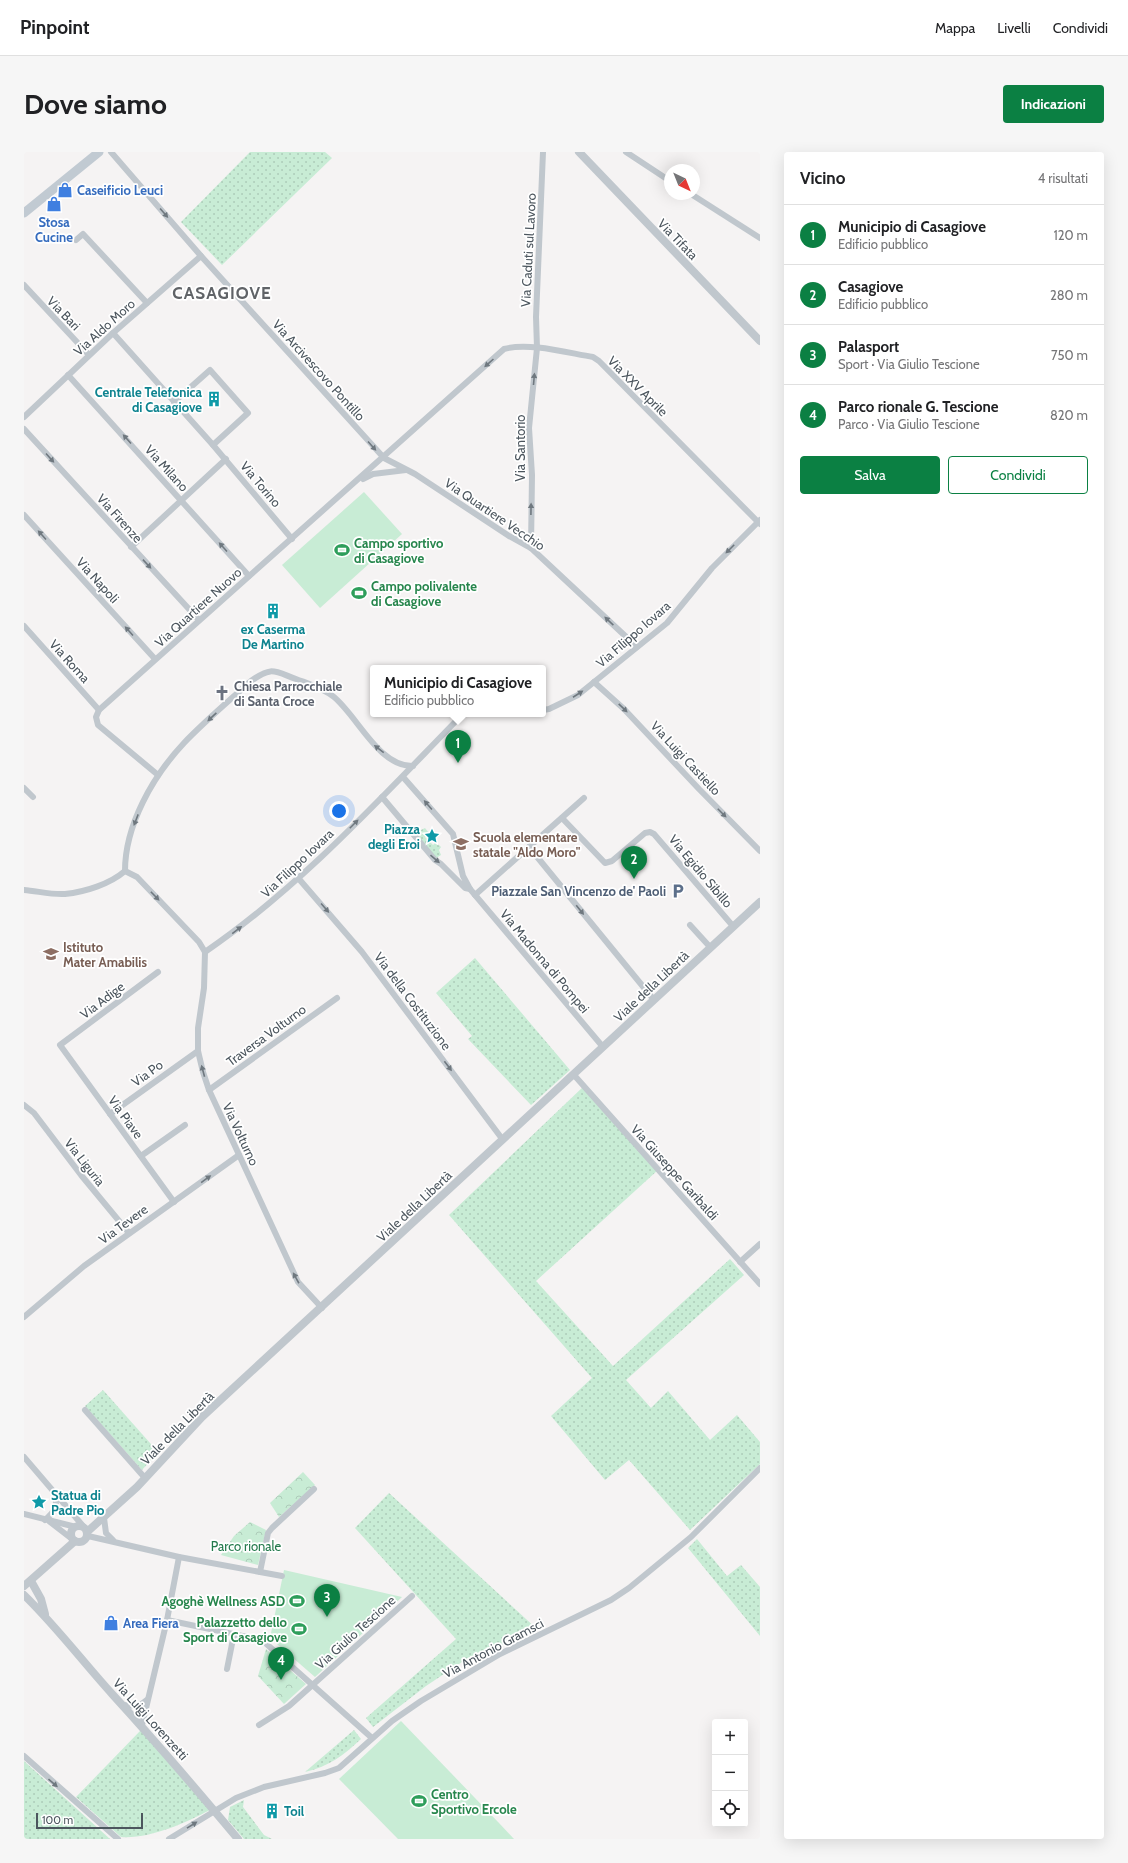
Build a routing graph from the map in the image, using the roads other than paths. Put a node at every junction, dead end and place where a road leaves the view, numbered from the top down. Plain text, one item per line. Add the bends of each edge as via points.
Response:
1 (99, 152) edge
2 (111, 152) edge
3 (543, 152) edge
4 (579, 152) edge
5 (626, 152) edge
6 (664, 177) edge
7 (700, 200) edge
8 (24, 213) edge
9 (760, 238) edge
10 (76, 240) dead end
11 (201, 256) junction
12 (24, 285) edge
13 (147, 303) junction
14 (113, 333) junction
15 (760, 341) edge
16 (537, 348) junction
17 (89, 355) junction
18 (68, 375) junction
19 (174, 402) junction
20 (24, 417) edge
21 (24, 429) edge
22 (213, 444) junction
23 (384, 458) junction
24 (226, 459) junction
25 (407, 470) junction
26 (353, 485) junction
27 (181, 500) junction
28 (24, 515) edge
29 (759, 522) edge
30 (292, 539) junction
31 (131, 547) junction
32 (531, 548) junction
33 (249, 576) junction
34 (199, 620) junction
35 (24, 626) edge
36 (637, 647) junction
37 (155, 659) junction
38 (594, 682) junction
39 (99, 710) junction
40 (546, 710) edge
41 (461, 717) edge
42 (413, 766) junction
43 (158, 775) junction
44 (403, 777) junction
45 (24, 788) edge
46 (33, 797) dead end
47 (382, 798) junction
48 (584, 798) dead end
49 (562, 818) junction
50 (529, 847) junction
51 (760, 851) edge
52 (125, 871) junction
53 (300, 879) junction
54 (470, 889) junction
55 (24, 890) edge
56 (475, 895) junction
57 (760, 902) edge
58 (690, 925) dead end
59 (732, 925) junction
60 (710, 947) junction
61 (205, 952) junction
62 (158, 972) dead end
63 (337, 998) dead end
64 (654, 1000) junction
65 (60, 1045) joint
66 (603, 1047) junction
67 (198, 1051) junction
68 (574, 1074) junction
69 (208, 1090) junction
70 (24, 1105) edge
71 (110, 1114) junction
72 (185, 1125) dead end
73 (503, 1140) junction
74 (239, 1155) junction
75 (141, 1156) junction
76 (174, 1202) junction
77 (129, 1232) junction
78 (760, 1244) edge
79 (740, 1262) junction
80 (760, 1284) edge
81 (322, 1308) junction
82 (24, 1317) edge
83 (84, 1410) dead end
84 (24, 1457) edge
85 (760, 1468) edge
86 (145, 1478) junction
87 (314, 1489) dead end
88 (54, 1492) junction
89 (24, 1514) edge
90 (104, 1518) junction
91 (45, 1520) junction
92 (83, 1530) junction
93 (64, 1533) junction
94 (74, 1540) junction
95 (116, 1542) junction
96 (65, 1551) junction
97 (179, 1557) junction
98 (260, 1572) junction
99 (282, 1576) dead end
100 (31, 1581) junction
101 (24, 1586) edge
102 (24, 1595) edge
103 (412, 1596) dead end
104 (45, 1615) junction
105 (167, 1620) junction
106 (234, 1634) junction
107 (227, 1669) dead end
108 (313, 1684) junction
109 (148, 1699) junction
110 (123, 1705) junction
111 (142, 1725) junction
112 (259, 1725) dead end
113 (372, 1738) junction
114 (24, 1756) edge
115 (215, 1811) junction
116 (118, 1839) edge
117 (169, 1839) edge
118 (238, 1839) edge

1 - 8 main road
2 -> 11 street, Via Arcivescovo Pontillo
3 - 16 street, Via Caduti sul Lavoro
4 - 15 street, Via Tifata
5 - 6 street
7 - 9 street
10 - 13 street via 83,234
11 - 13 street, Via Aldo Moro
11 -> 23 street, Via Arcivescovo Pontillo
12 - 17 street, Via Bari
13 - 14 street, Via Aldo Moro
14 - 17 street, Via Aldo Moro
14 - 19 street, Via Torino
16 -> 23 street, Via XXV Aprile via 504,349
16 - 29 street, Via XXV Aprile via 593,357 599,361
32 -> 16 street, Via Santorio via 532,475 529,428
17 - 18 street, Via Aldo Moro
18 - 20 street, Via Aldo Moro
27 -> 18 street, Via Milano
19 - 22 street, Via Torino
19 - 22 street via 210,370 248,413
21 -> 31 street, Via Firenze
22 - 24 street, Via Torino
23 - 25 street, Via Quartiere Vecchio
23 - 26 street, Via Quartiere Nuovo
24 - 27 street
24 - 30 street, Via Torino
25 - 26 street via 374,474
25 - 32 street, Via Quartiere Vecchio
26 - 30 street, Via Quartiere Nuovo
27 - 31 street
33 -> 27 street, Via Milano
37 -> 28 street, Via Napoli
29 -> 36 street, Via Filippo Iovara via 712,568 667,623
30 - 33 street, Via Quartiere Nuovo
31 -> 34 street, Via Firenze
36 -> 32 street, Via Quartiere Vecchio
33 - 34 street, Via Quartiere Nuovo
34 - 37 street, Via Quartiere Nuovo
35 - 39 street, Via Roma
36 - 38 street, Via Filippo Iovara
37 - 39 street, Via Quartiere Nuovo
40 -> 38 street, Via Filippo Iovara via 578,695
38 -> 51 street, Via Luigi Castiello via 624,709
39 - 43 street via 96,717 98,725
41 - 42 street, Via Filippo Iovara
42 -> 43 street via 399,765 373,744 336,698 325,690 272,670 251,681 184,743
42 - 44 street, Via Filippo Iovara
43 -> 52 street via 140,808 133,828 125,860
44 - 47 street, Via Filippo Iovara
54 -> 44 street via 463,876 453,834
45 - 46 street
53 -> 47 street, Via Filippo Iovara
47 -> 54 street via 435,860 465,888
48 - 49 street
49 - 50 street
49 - 59 street, Via Egidio Sibillo via 605,863 632,848 645,833 650,832
50 - 56 street
50 -> 64 street
52 - 55 street via 95,887 64,894
52 -> 61 street via 137,877 200,942
61 -> 53 street, Via Filippo Iovara
53 -> 73 street, Via della Costituzione via 362,952
54 - 56 street, Via Madonna di Pompei
56 - 66 street, Via Madonna di Pompei
57 - 59 street, Viale della Libertà
58 - 60 street
59 - 60 street, Viale della Libertà
60 - 64 street, Viale della Libertà
61 - 67 street, Via Volturno
62 - 65 street, Via Adige
63 - 69 street, Traversa Volturno
64 - 66 street, Viale della Libertà
65 - 71 street, Via Piave
66 - 68 street, Viale della Libertà
69 -> 67 street, Via Volturno
67 - 71 street, Via Po
68 - 73 street, Viale della Libertà
68 - 79 street, Via Giuseppe Garibaldi
69 - 74 street, Via Volturno
70 - 77 street, Via Liguria via 34,1113
71 - 75 street, Via Piave
72 - 75 street
73 - 81 street, Viale della Libertà
76 -> 74 street, Via Tevere
81 -> 74 street, Via Volturno via 298,1282
75 - 76 street, Via Piave
76 - 77 street, Via Tevere
77 - 82 street, Via Tevere
78 - 79 street
79 - 80 street, Via Giuseppe Garibaldi
81 - 86 street, Viale della Libertà via 202,1417
83 - 86 street
84 - 88 street
85 - 113 street, Via Antonio Gramsci via 690,1537 629,1588 611,1600 500,1654 467,1673 421,1700
86 - 90 street, Viale della Libertà
87 - 98 street via 268,1533
88 - 91 street via 56,1508
88 - 92 street
89 - 91 street
90 - 92 street, Viale della Libertà
90 - 95 street via 106,1533
91 - 92 street
91 - 93 street
92 - 94 street, Viale della Libertà via 72,1531
92 - 94 street, Viale della Libertà via 83,1542
92 - 95 street
93 - 94 street
93 - 96 street
94 - 96 street, Viale della Libertà
95 - 97 street
96 - 100 street, Viale della Libertà
97 - 98 street
97 - 105 street
98 - 99 street
100 - 101 street, Viale della Libertà
100 - 104 street via 41,1599
102 - 104 street, Via Luigi Lorenzetti
103 - 108 street, Via Giulio Tescione
104 - 110 street, Via Luigi Lorenzetti
105 - 106 street, Via Giulio Tescione
105 - 109 street
106 - 107 street
106 - 108 street, Via Giulio Tescione via 262,1640
108 - 112 street, Via Giulio Tescione via 289,1706
108 - 113 street, Via Giulio Tescione
109 - 110 street via 139,1706
109 - 111 street
110 - 111 street, Via Luigi Lorenzetti
111 - 115 street, Via Luigi Lorenzetti
113 - 115 street, Via Antonio Gramsci via 340,1768 264,1787 236,1798
114 -> 116 street
117 -> 115 street, Via Antonio Gramsci
115 - 118 street, Via Luigi Lorenzetti

